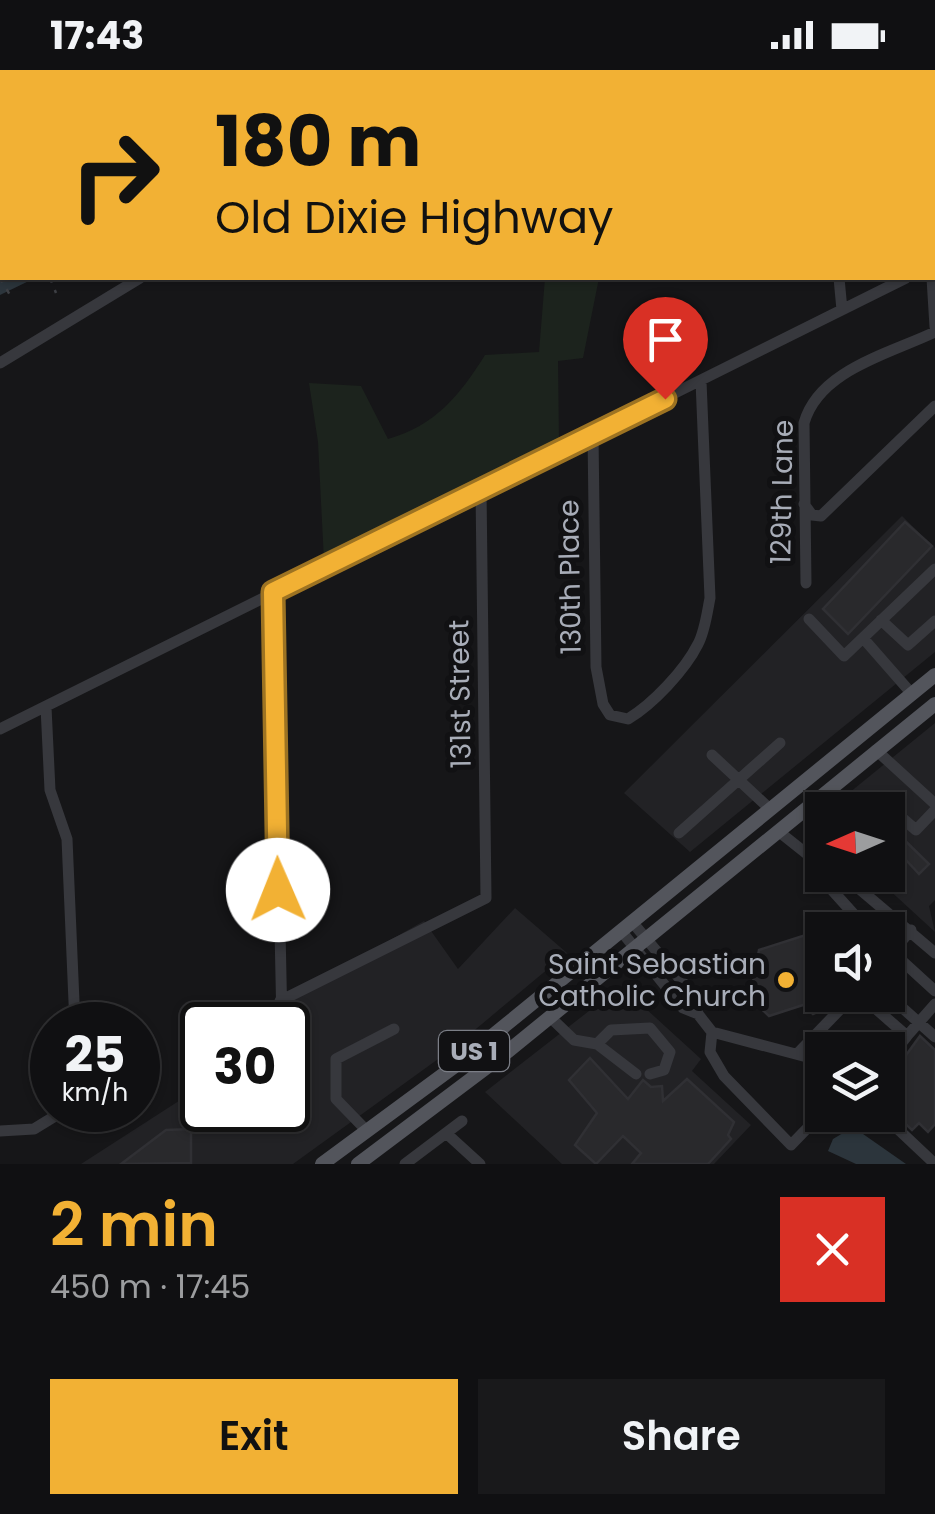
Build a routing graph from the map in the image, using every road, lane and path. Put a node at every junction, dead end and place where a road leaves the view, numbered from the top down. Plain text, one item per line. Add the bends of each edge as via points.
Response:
1 (1, 280) edge
2 (51, 280) edge
3 (137, 280) edge
4 (839, 280) edge
5 (902, 280) edge
6 (932, 280) edge
7 (56, 293) dead end
8 (10, 295) dead end
9 (842, 310) junction
10 (935, 330) edge
11 (0, 364) edge
12 (700, 381) junction
13 (935, 406) edge
14 (594, 434) junction
15 (481, 488) junction
16 (803, 503) junction
17 (935, 568) edge
18 (806, 584) dead end
19 (273, 592) junction
20 (809, 619) dead end
21 (881, 620) junction
22 (935, 622) edge
23 (863, 638) junction
24 (935, 676) edge
25 (912, 694) junction
26 (935, 704) edge
27 (46, 707) junction
28 (0, 729) edge
29 (780, 743) dead end
30 (876, 750) junction
31 (712, 754) dead end
32 (739, 780) junction
33 (935, 807) edge
34 (771, 810) junction
35 (905, 820) edge
36 (778, 830) junction
37 (679, 833) dead end
38 (805, 854) edge
39 (834, 892) edge
40 (864, 892) edge
41 (852, 912) edge
42 (627, 928) junction
43 (911, 930) junction
44 (905, 936) edge
45 (641, 944) junction
46 (935, 952) edge
47 (905, 966) edge
48 (935, 991) edge
49 (280, 1001) joint
50 (74, 1002) edge
51 (935, 1004) edge
52 (905, 1010) edge
53 (550, 1017) junction
54 (919, 1022) junction
55 (394, 1029) dead end
56 (712, 1032) junction
57 (907, 1036) junction
58 (935, 1036) edge
59 (905, 1039) edge
60 (597, 1044) junction
61 (797, 1054) junction
62 (805, 1056) edge
63 (636, 1074) dead end
64 (650, 1074) dead end
65 (462, 1121) dead end
66 (30, 1130) edge
67 (0, 1131) edge
68 (367, 1131) junction
69 (805, 1131) edge
70 (901, 1132) edge
71 (446, 1133) junction
72 (322, 1164) edge
73 (358, 1164) edge
74 (405, 1164) edge
75 (480, 1164) edge
76 (935, 1164) edge

1 - 8 path
2 - 7 path
3 - 11 street
4 - 9 street
5 - 9 street
6 - 10 street
9 - 12 street
10 - 16 street, 129th Lane via 824,385 810,402
12 - 14 street
12 - 14 street, 130th Place via 710,598 698,645 645,709 628,718 610,715 603,704 596,666
13 - 16 street via 821,516
14 - 15 street
15 - 19 street
15 - 49 street, 131st Street via 486,898
16 - 18 street, 129th Lane
17 - 21 street
19 - 27 street
19 - 49 street
20 - 23 street via 844,656
21 - 22 street via 908,645
21 - 23 street
23 - 25 street
24 - 25 main road, US 1
25 - 34 main road, US 1
26 - 30 main road, US 1
27 - 28 street
27 - 50 street via 50,790 68,839
29 - 32 street
30 - 33 street
30 - 36 main road, US 1
31 - 32 street
32 - 34 street
32 - 37 street
33 - 35 street via 916,830
34 - 42 main road, US 1
36 - 38 street
36 - 45 main road, US 1
39 - 41 street
40 - 43 street
42 - 45 street
42 - 68 main road, US 1
43 - 44 street
43 - 46 street
45 - 53 main road, US 1
45 - 56 street via 696,997 698,1014
47 - 48 street
51 - 54 street
52 - 54 street
53 - 60 street via 574,1040
53 - 73 main road, US 1
54 - 57 street
54 - 58 street
55 - 68 street via 336,1059 336,1099
56 - 61 street
56 - 69 street via 710,1052 724,1076 791,1145
57 - 59 street
57 - 61 street via 867,1001 851,998
60 - 63 street
60 - 64 street via 612,1030 650,1028 670,1052 664,1070
61 - 62 street
65 - 71 street
66 - 67 street
68 - 72 main road, US 1
70 - 76 street
71 - 74 street
71 - 75 street

